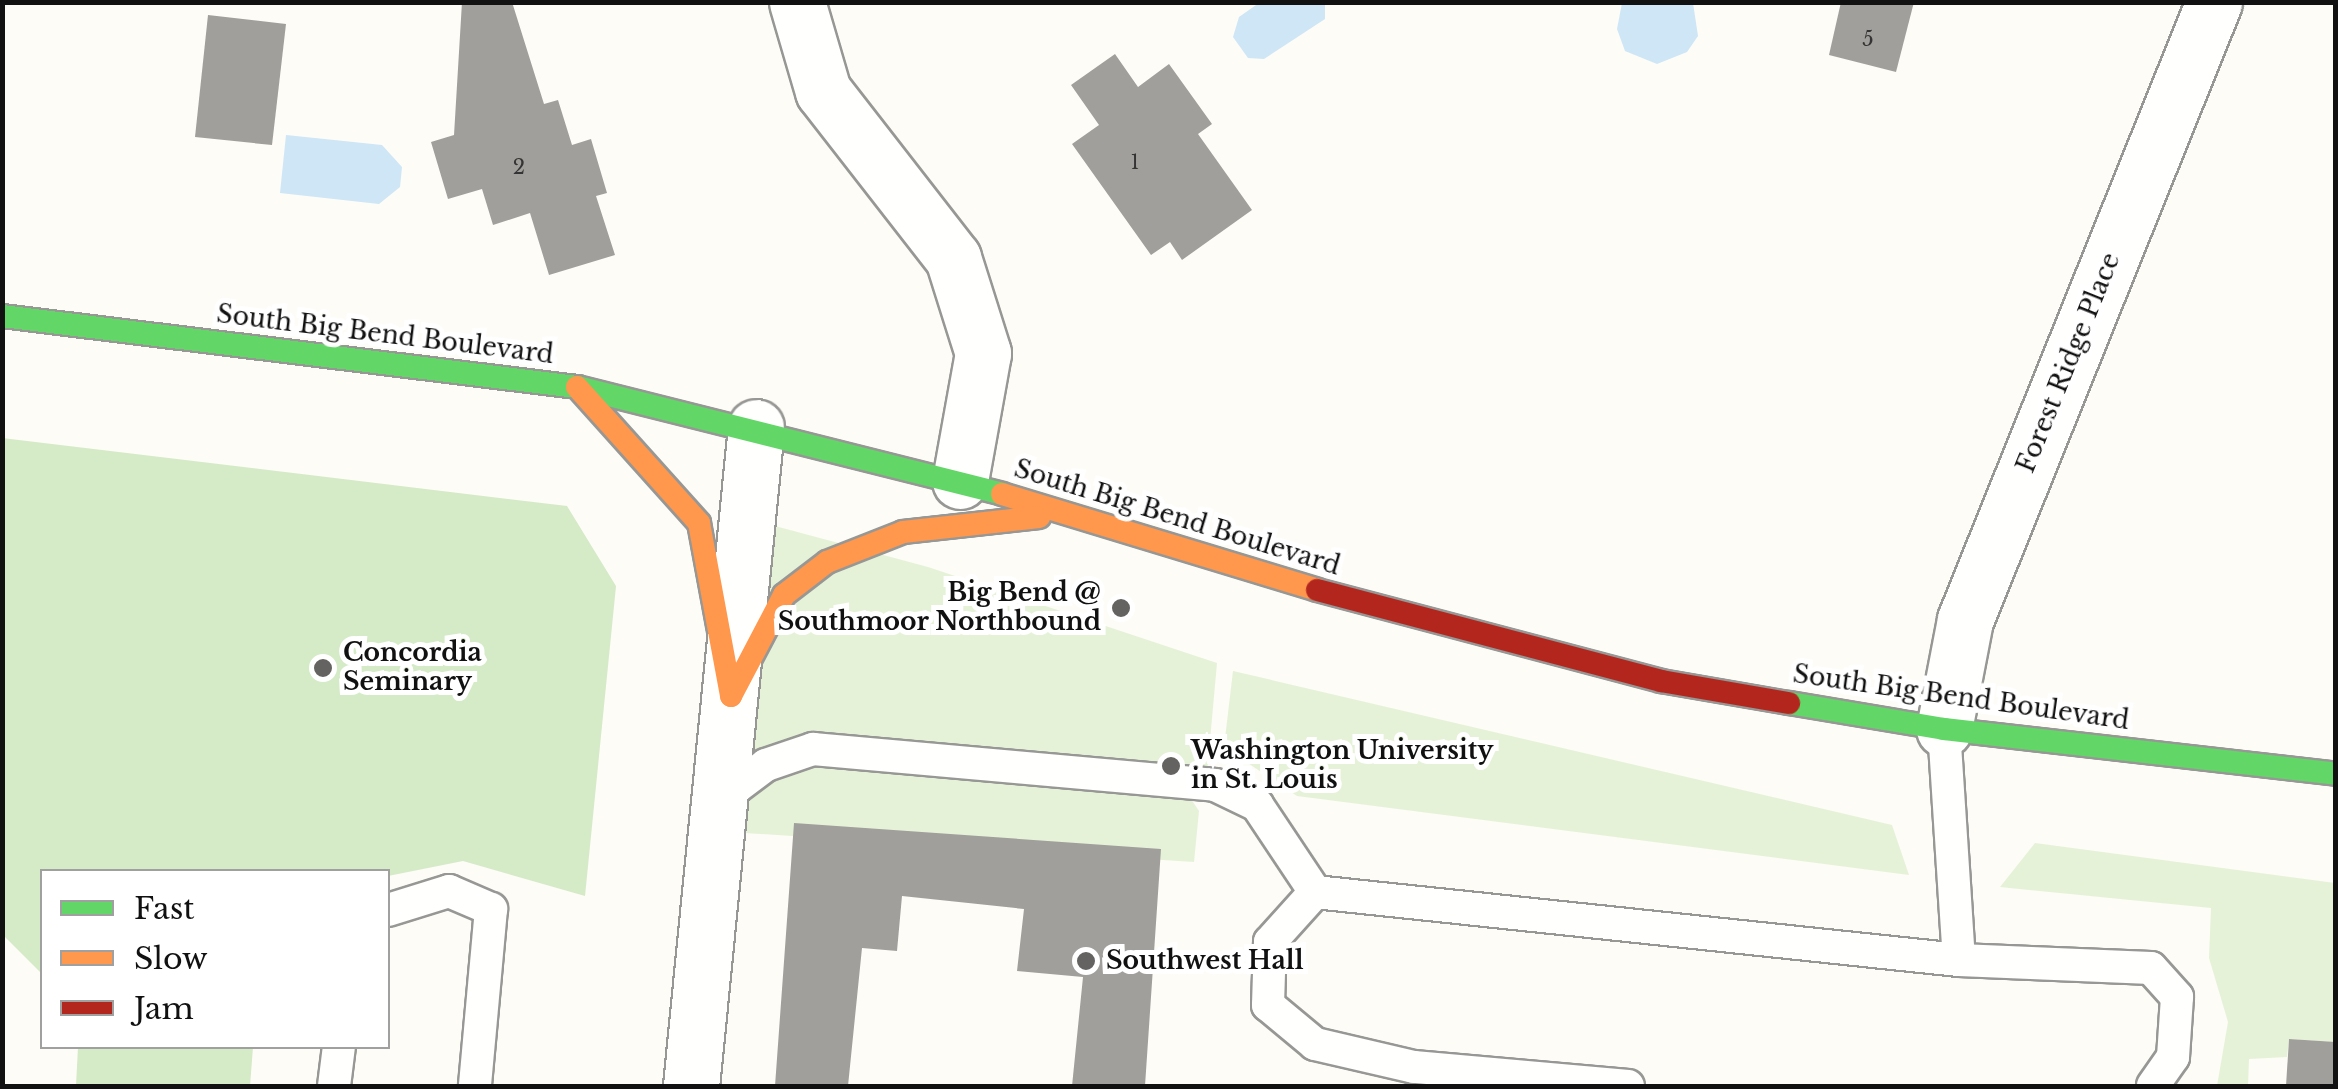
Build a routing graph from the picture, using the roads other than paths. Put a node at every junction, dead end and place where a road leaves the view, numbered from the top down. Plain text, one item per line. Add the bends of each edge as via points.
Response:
1 (797, 2) edge
2 (2214, 2) edge
3 (2, 316) edge
4 (577, 387) junction
5 (756, 427) junction
6 (960, 481) junction
7 (1070, 514) junction
8 (731, 696) junction
9 (1944, 728) junction
10 (2336, 774) edge
11 (722, 798) junction
12 (1315, 892) junction
13 (390, 909) edge
14 (1959, 960) junction
15 (339, 1049) edge
16 (1413, 1077) edge
17 (334, 1086) edge
18 (475, 1086) edge
19 (691, 1086) edge
20 (1628, 1086) edge
21 (2153, 1086) edge

1 - 6 street via 823,91 954,258 983,353
2 - 9 street, Forest Ridge Place via 1965,620
3 - 4 main road, South Big Bend Boulevard
4 - 5 main road, South Big Bend Boulevard
4 - 8 main road via 699,523
5 - 6 main road, South Big Bend Boulevard
5 - 8 street
6 - 7 main road, South Big Bend Boulevard
7 - 8 main road via 904,532 827,562 784,595
7 - 9 main road, South Big Bend Boulevard via 1376,608 1661,681
8 - 11 street
9 - 10 main road, South Big Bend Boulevard
9 - 14 lane
11 - 12 lane via 766,765 813,749 1215,785 1257,805
11 - 19 street
12 - 14 lane
12 - 16 lane via 1270,942 1268,1005 1315,1044
13 - 18 lane via 449,891 491,909
14 - 21 lane via 2151,968 2177,996 2173,1058
15 - 17 lane
16 - 20 lane

